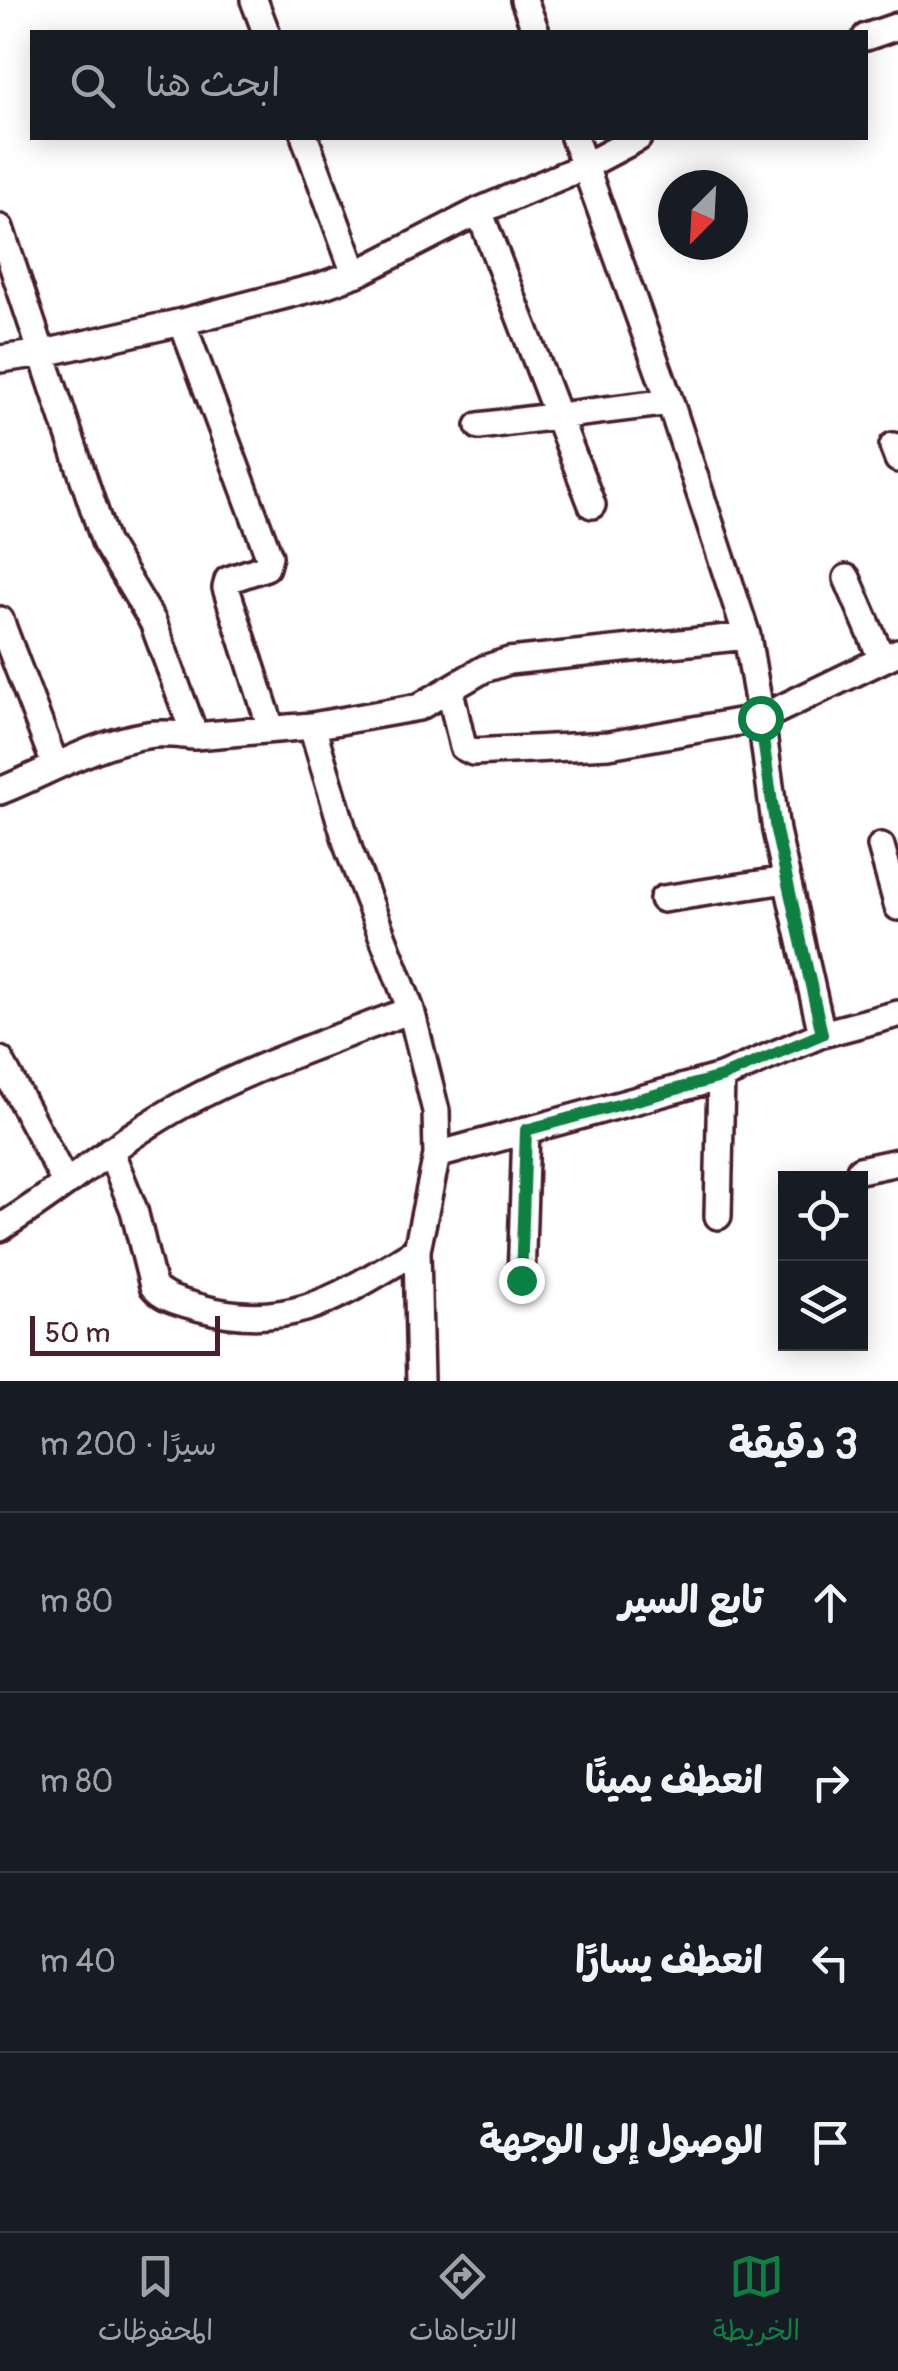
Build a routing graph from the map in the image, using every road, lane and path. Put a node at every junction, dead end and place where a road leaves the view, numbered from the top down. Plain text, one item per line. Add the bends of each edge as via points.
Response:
1 (254, 0) edge
2 (524, 0) edge
3 (898, 26) edge
4 (265, 30) edge
5 (535, 30) edge
6 (868, 35) edge
7 (306, 140) edge
8 (575, 140) edge
9 (634, 140) edge
10 (584, 166) junction
11 (479, 212) junction
12 (0, 228) edge
13 (356, 274) junction
14 (182, 322) junction
15 (44, 353) junction
16 (0, 359) edge
17 (670, 402) junction
18 (559, 418) junction
19 (479, 426) dead end
20 (592, 505) dead end
21 (848, 578) dead end
22 (0, 620) edge
23 (747, 636) junction
24 (890, 655) edge
25 (450, 691) junction
26 (760, 718) junction
27 (312, 726) junction
28 (272, 728) junction
29 (195, 736) junction
30 (55, 764) junction
31 (0, 791) edge
32 (881, 846) dead end
33 (786, 880) junction
34 (663, 899) dead end
35 (898, 907) edge
36 (411, 1010) junction
37 (898, 1014) edge
38 (822, 1034) junction
39 (0, 1060) edge
40 (721, 1077) junction
41 (526, 1130) junction
42 (110, 1150) junction
43 (437, 1155) junction
44 (898, 1162) edge
45 (860, 1170) dead end
46 (64, 1182) junction
47 (718, 1216) dead end
48 (0, 1228) edge
49 (416, 1250) junction
50 (521, 1280) dead end
51 (420, 1381) edge

1 - 4 street
2 - 5 street
3 - 6 street
7 - 13 street
8 - 10 street
9 - 10 street
10 - 11 street
10 - 17 street
11 - 13 street
11 - 18 street
12 - 15 street
13 - 14 street
14 - 15 street
14 - 28 street via 269,556 266,566 228,580 226,588
15 - 16 street
15 - 29 street via 106,542 153,622
17 - 18 street
17 - 23 street
18 - 19 street
18 - 20 street
21 - 24 street
22 - 30 street
23 - 25 street via 508,661
23 - 26 street
24 - 26 street
25 - 26 street via 463,747 473,752 609,745
25 - 27 street via 408,711
26 - 33 street
27 - 28 street
27 - 36 street via 348,850
28 - 29 street
29 - 30 street via 144,735
30 - 31 street
32 - 35 street
33 - 34 street
33 - 38 street
36 - 42 street via 248,1072
36 - 43 street via 436,1111
37 - 38 street
38 - 40 street
39 - 46 street
40 - 41 street
40 - 47 street
41 - 43 street
41 - 50 street
42 - 46 street
42 - 49 street via 153,1286 177,1300 244,1316 301,1312
43 - 49 street
44 - 45 street
46 - 48 street
49 - 51 street

